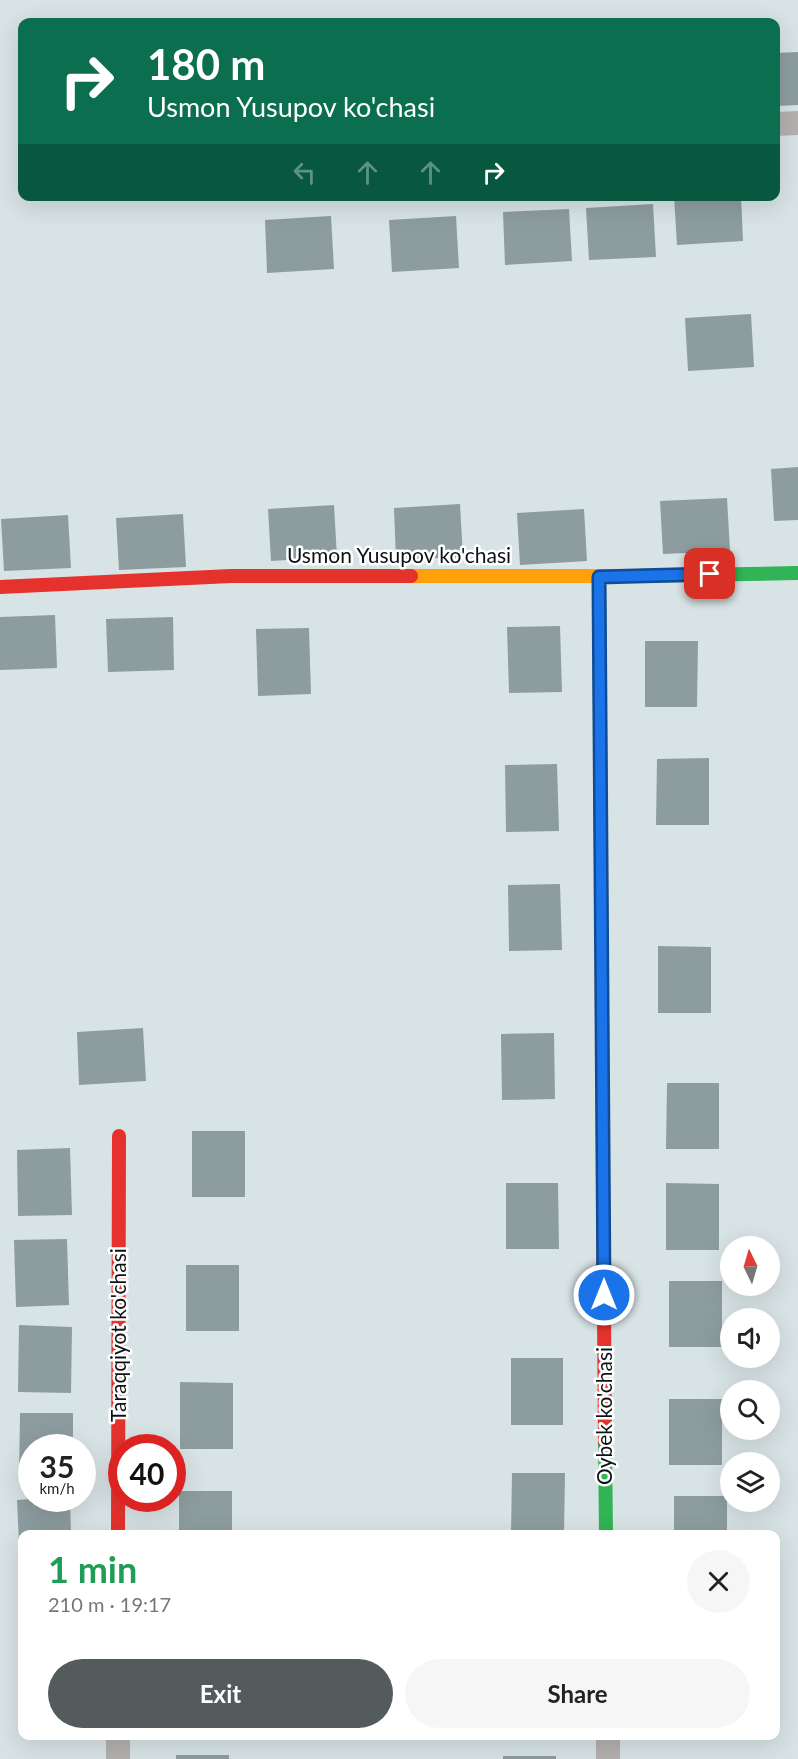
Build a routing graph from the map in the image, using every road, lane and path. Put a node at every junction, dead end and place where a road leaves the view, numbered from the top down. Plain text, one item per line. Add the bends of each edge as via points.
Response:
1 (798, 123) edge
2 (780, 124) edge
3 (798, 573) edge
4 (599, 577) junction
5 (0, 587) edge
6 (119, 1136) dead end
7 (118, 1530) edge
8 (606, 1530) edge
9 (118, 1740) edge
10 (608, 1740) edge
11 (118, 1759) edge
12 (608, 1759) edge

1 - 2 street
3 - 4 street, Usmon Yusupov ko'chasi
4 - 5 street, Usmon Yusupov ko'chasi via 231,576
4 - 8 street, Oybek ko'chasi
6 - 7 street, Taraqqiyot ko'chasi
9 - 11 street
10 - 12 street

